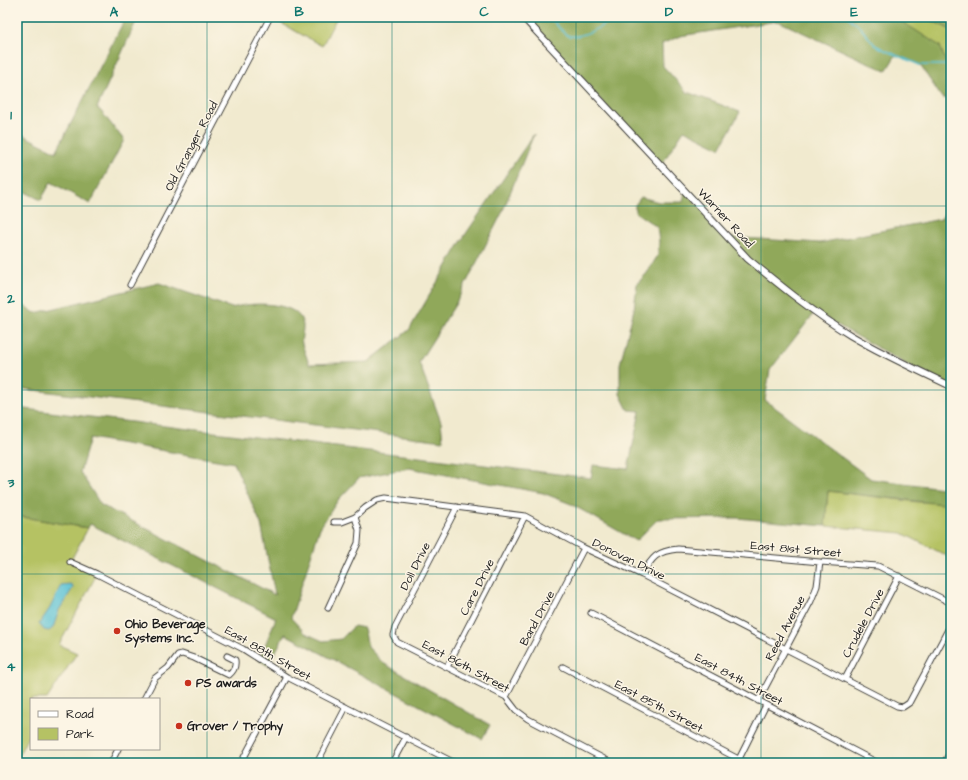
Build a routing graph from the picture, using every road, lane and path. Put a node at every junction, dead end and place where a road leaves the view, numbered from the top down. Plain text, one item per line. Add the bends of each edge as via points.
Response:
1 (20, 17) edge
2 (270, 17) edge
3 (523, 17) edge
4 (17, 22) edge
5 (130, 285) dead end
6 (951, 386) edge
7 (457, 507) junction
8 (525, 516) junction
9 (355, 517) junction
10 (334, 522) dead end
11 (584, 548) junction
12 (70, 562) dead end
13 (820, 562) junction
14 (642, 575) junction
15 (899, 576) junction
16 (951, 604) edge
17 (328, 608) dead end
18 (590, 613) dead end
19 (951, 624) edge
20 (393, 635) joint
21 (786, 648) junction
22 (227, 656) dead end
23 (447, 667) junction
24 (563, 667) dead end
25 (286, 677) junction
26 (845, 679) junction
27 (506, 697) junction
28 (145, 698) edge
29 (758, 701) junction
30 (766, 705) junction
31 (346, 707) junction
32 (406, 737) junction
33 (118, 750) edge
34 (951, 751) edge
35 (738, 761) edge
36 (111, 763) edge
37 (241, 763) edge
38 (317, 763) edge
39 (392, 763) edge
40 (455, 763) edge
41 (612, 763) edge
42 (746, 763) edge
43 (878, 763) edge
44 (944, 763) edge

1 - 4 main road
2 - 5 street, Old Granger Road
3 - 6 main road, Warner Road via 748,259 785,290 851,336
7 - 8 street, Donovan Drive
7 - 9 street, Donovan Drive via 386,498 377,500
7 - 20 street, Doll Drive
8 - 11 street, Donovan Drive
8 - 23 street, Care Drive
9 - 10 street, Donovan Drive
9 - 17 street via 359,530 358,543
11 - 14 street, Donovan Drive
11 - 27 street, Band Drive
12 - 25 street, East 88th Street via 243,649
13 - 14 street, East 81st Street via 678,549 658,554 650,561
13 - 15 street, East 81st Street via 878,566
13 - 21 street, Reed Avenue via 817,586
14 - 21 street, Donovan Drive
15 - 16 street, East 81st Street
15 - 26 street, Crudele Drive
18 - 29 street, East 84th Street
19 - 26 street, Donovan Drive via 909,703 903,707
20 - 23 street, East 86th Street via 397,642
21 - 26 street, Donovan Drive
21 - 29 street, Reed Avenue
22 - 28 street via 235,660 236,665 229,675 194,658 178,655 168,668 155,678
23 - 27 street, East 86th Street
24 - 35 street, East 85th Street
25 - 31 street, East 88th Street
25 - 37 street
27 - 41 street, East 86th Street via 516,710 528,719
29 - 30 street, East 84th Street
30 - 35 street
30 - 43 street, East 84th Street
31 - 32 street, East 88th Street
31 - 38 street
32 - 39 street
32 - 40 street, East 88th Street
33 - 36 street
34 - 44 street
35 - 42 street, East 85th Street

